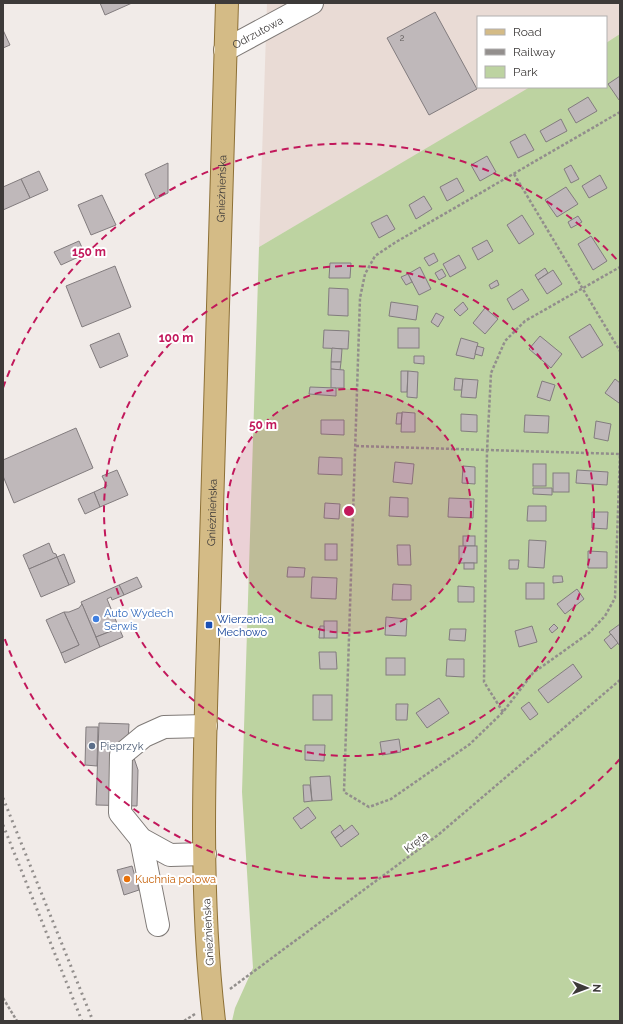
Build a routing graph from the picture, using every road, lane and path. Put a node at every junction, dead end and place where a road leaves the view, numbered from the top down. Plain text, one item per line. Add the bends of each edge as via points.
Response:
1 (227, 3) edge
2 (312, 3) edge
3 (226, 50) junction
4 (620, 112) edge
5 (514, 174) junction
6 (620, 267) edge
7 (583, 289) junction
8 (620, 351) edge
9 (356, 446) junction
10 (487, 451) junction
11 (620, 454) edge
12 (619, 486) edge
13 (620, 680) edge
14 (503, 712) junction
15 (206, 726) junction
16 (141, 839) junction
17 (205, 854) junction
18 (158, 925) dead end
19 (3, 998) edge
20 (213, 1012) edge
21 (17, 1021) edge

1 - 3 main road, Gnieźnieńska
2 - 3 street, Odrzutowa
3 - 15 main road, Gnieźnieńska
4 - 5 path
5 - 7 path
5 - 9 path via 375,256 365,274 360,298
6 - 7 path
7 - 8 path
7 - 10 path via 525,321 505,341 491,373
9 - 10 path
9 - 14 path via 344,792 369,807 391,799 470,744
10 - 11 path
10 - 14 path via 484,682
11 - 12 path
12 - 14 path via 615,598 605,616 588,633 533,673
13 - 20 path, Kręta via 438,835
15 - 16 street via 164,727 144,736 121,755 120,813
15 - 17 main road, Gnieźnieńska
16 - 17 street via 170,855
16 - 18 street
17 - 20 main road, Gnieźnieńska via 207,945
19 - 21 path

